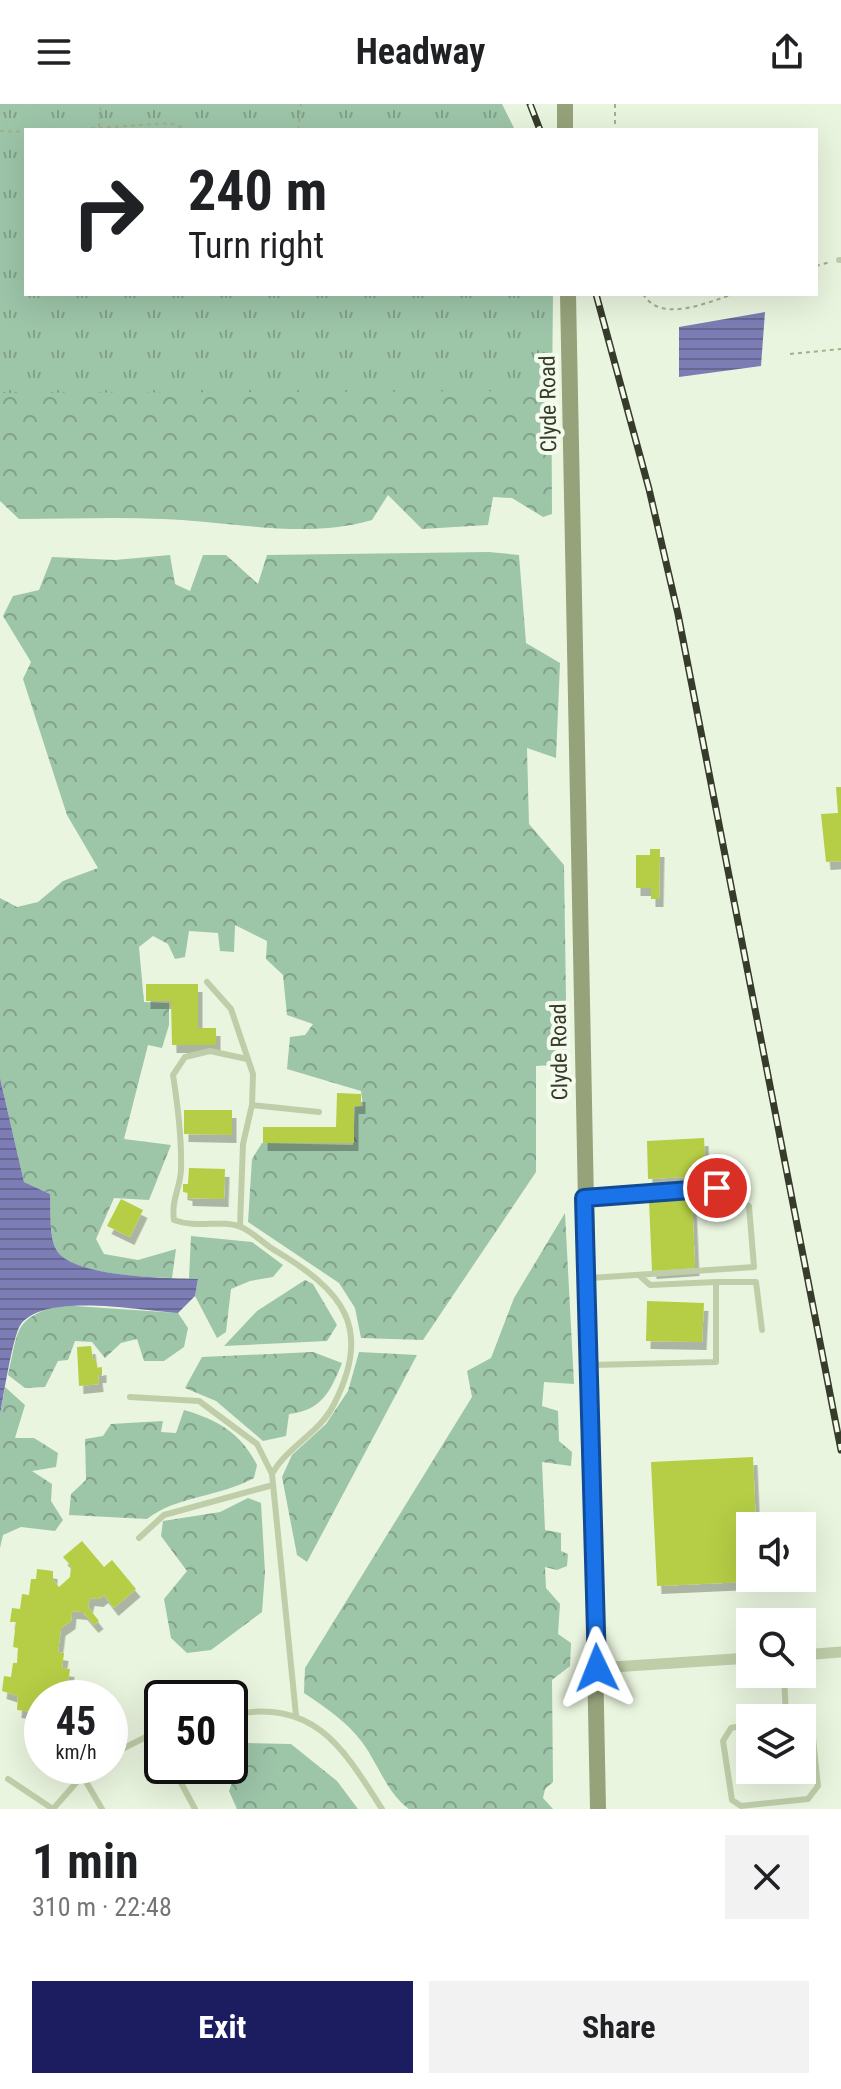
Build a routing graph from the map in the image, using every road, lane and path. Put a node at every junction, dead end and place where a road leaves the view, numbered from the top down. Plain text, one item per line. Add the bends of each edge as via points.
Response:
1 (101, 104) edge
2 (301, 104) edge
3 (565, 104) edge
4 (615, 104) edge
5 (99, 128) edge
6 (184, 128) edge
7 (298, 128) edge
8 (565, 128) edge
9 (615, 128) edge
10 (0, 131) edge
11 (24, 132) edge
12 (840, 260) edge
13 (818, 266) edge
14 (568, 296) edge
15 (645, 296) edge
16 (726, 296) edge
17 (841, 349) edge
18 (790, 354) dead end
19 (207, 982) dead end
20 (247, 1059) junction
21 (252, 1105) junction
22 (319, 1112) dead end
23 (584, 1198) junction
24 (240, 1226) junction
25 (640, 1276) junction
26 (586, 1278) junction
27 (716, 1282) junction
28 (762, 1330) dead end
29 (589, 1365) junction
30 (130, 1397) dead end
31 (272, 1474) junction
32 (273, 1485) junction
33 (139, 1538) dead end
34 (841, 1652) edge
35 (816, 1654) edge
36 (736, 1659) edge
37 (597, 1668) junction
38 (248, 1711) edge
39 (296, 1715) junction
40 (736, 1727) edge
41 (816, 1767) edge
42 (8, 1779) dead end
43 (74, 1784) edge
44 (87, 1784) edge
45 (182, 1784) edge
46 (53, 1809) edge
47 (102, 1809) edge
48 (195, 1809) edge
49 (382, 1809) edge
50 (598, 1809) edge

1 - 5 path
2 - 7 path
3 - 8 main road
4 - 9 path
5 - 6 path via 170,123
10 - 11 path
12 - 13 path
14 - 23 main road, Clyde Road
15 - 16 path via 653,306 671,310
17 - 18 path
19 - 20 lane via 231,1009
20 - 21 lane via 253,1074
20 - 24 lane via 210,1051 185,1057 173,1075 181,1137 181,1175 171,1203 174,1220 189,1226
21 - 22 lane
21 - 24 lane via 243,1144
23 - 25 lane via 717,1188 749,1206 754,1267
23 - 26 main road, Clyde Road
24 - 31 lane via 321,1279 338,1298 348,1321 344,1382 331,1410 282,1455
25 - 26 lane
25 - 27 lane via 650,1285
26 - 29 main road, Clyde Road
27 - 28 lane via 756,1282
27 - 29 lane via 716,1362
29 - 37 main road, Clyde Road
30 - 31 lane via 199,1401 257,1444
31 - 32 lane
32 - 33 lane via 164,1515
32 - 39 lane
34 - 35 street
36 - 37 street
37 - 50 main road, Clyde Road
38 - 39 lane
39 - 49 lane via 343,1749
40 - 41 lane via 723,1741 732,1800 741,1806 808,1799 818,1786
42 - 46 lane
43 - 46 lane
44 - 47 lane
45 - 48 lane

